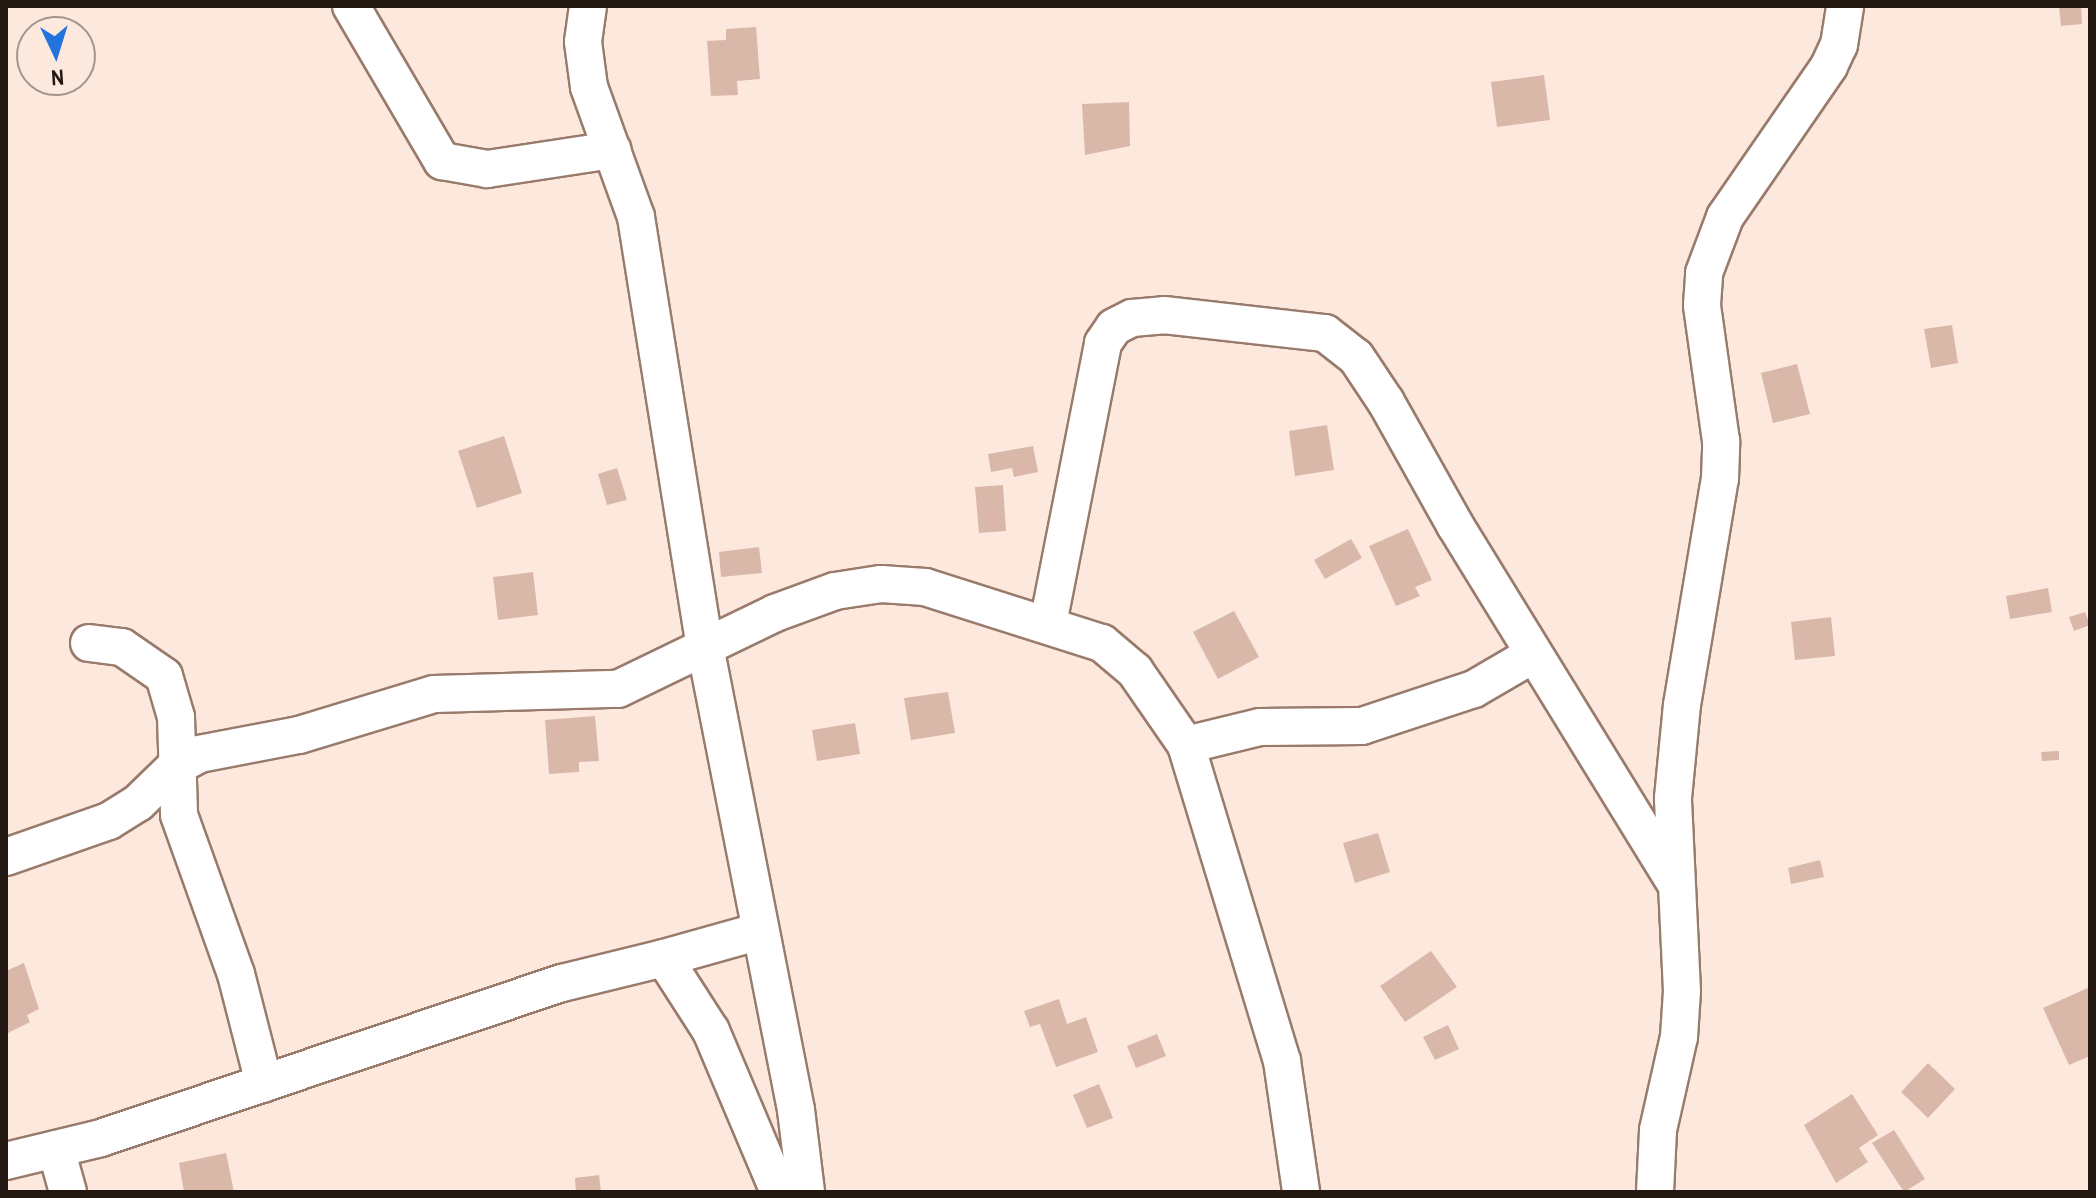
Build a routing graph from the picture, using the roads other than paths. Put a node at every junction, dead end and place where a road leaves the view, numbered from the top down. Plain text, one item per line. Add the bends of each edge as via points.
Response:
1 (351, 6) edge
2 (588, 6) edge
3 (1845, 6) edge
4 (613, 150) junction
5 (1048, 624) junction
6 (89, 643) dead end
7 (705, 646) junction
8 (1534, 654) junction
9 (1186, 745) junction
10 (175, 767) junction
11 (6, 857) edge
12 (1674, 880) junction
13 (760, 931) junction
14 (664, 958) junction
15 (264, 1083) junction
16 (56, 1149) junction
17 (6, 1161) edge
18 (68, 1192) edge
19 (779, 1192) edge
20 (806, 1192) edge
21 (1301, 1192) edge
22 (1655, 1192) edge

1 - 4 street via 442,161 487,169
2 - 4 street via 583,42 589,87
3 - 12 street via 1839,45 1829,66 1725,217 1704,273 1702,305 1721,441 1720,479 1682,705 1673,798
4 - 7 street via 636,217
5 - 7 street via 925,587 881,584 835,591
5 - 8 street via 1103,343 1114,327 1132,318 1204,317 1325,333 1341,342 1386,402
5 - 9 street via 1119,654
6 - 10 street via 122,647 164,676 176,717
7 - 10 street via 618,689 434,694 299,735 199,754
7 - 13 street
8 - 9 street via 1474,689 1362,726 1260,727
8 - 12 street
9 - 21 street via 1282,1061
10 - 11 street via 138,803 109,821
10 - 15 street via 179,815 236,974
12 - 22 street via 1682,991 1679,1037 1658,1130
13 - 14 street
13 - 20 street via 796,1110
14 - 15 street via 562,983
14 - 19 street via 711,1031
15 - 16 street
16 - 17 street
16 - 18 street

